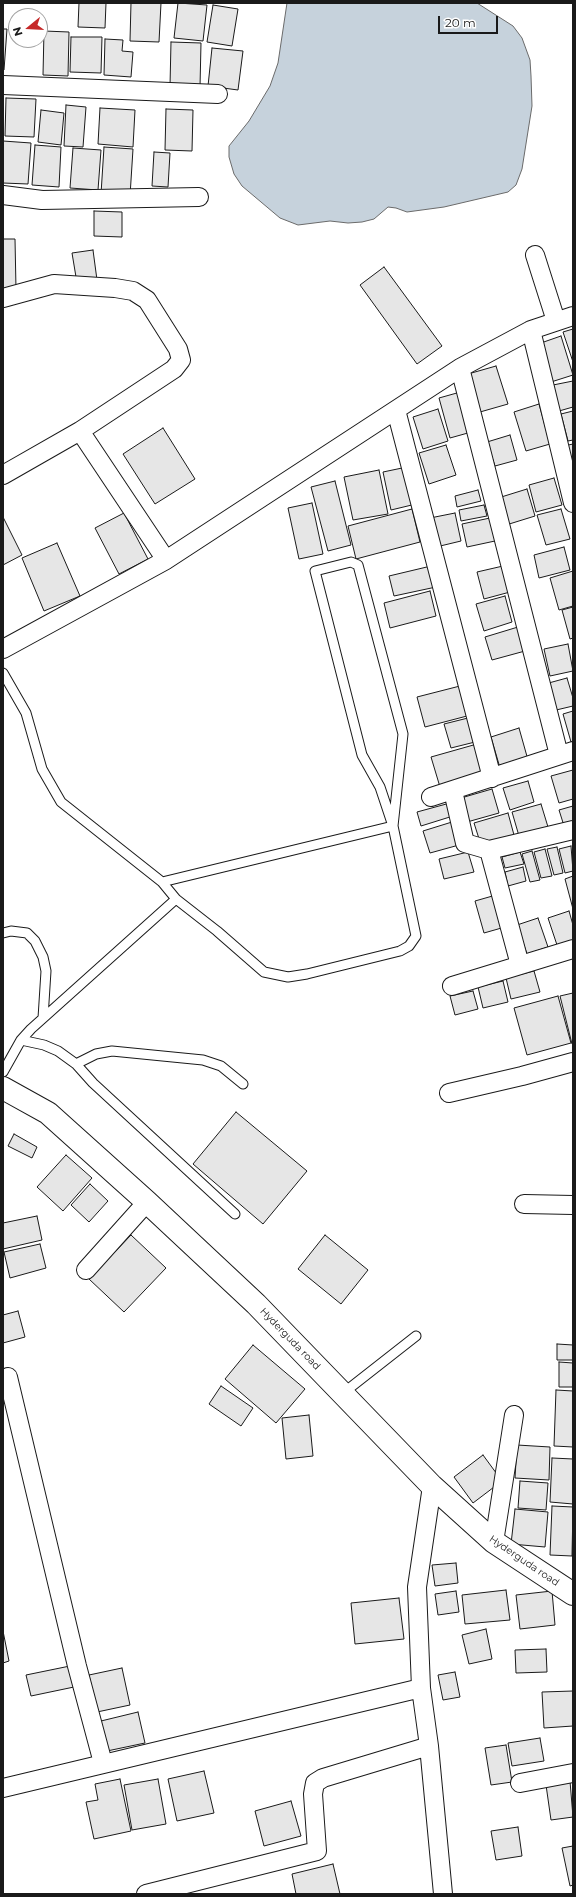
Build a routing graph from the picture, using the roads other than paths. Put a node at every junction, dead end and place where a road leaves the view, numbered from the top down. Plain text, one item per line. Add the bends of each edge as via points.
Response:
1 (3, 85) edge
2 (218, 94) dead end
3 (3, 195) edge
4 (200, 197) dead end
5 (536, 255) dead end
6 (3, 298) edge
7 (573, 316) edge
8 (556, 322) junction
9 (531, 330) junction
10 (460, 368) junction
11 (396, 410) junction
12 (80, 431) junction
13 (3, 475) edge
14 (573, 503) edge
15 (166, 560) junction
16 (3, 649) edge
17 (3, 673) edge
18 (569, 755) edge
19 (492, 778) junction
20 (453, 791) junction
21 (431, 797) dead end
22 (393, 826) junction
23 (573, 830) edge
24 (489, 850) junction
25 (162, 882) junction
26 (176, 899) junction
27 (3, 933) edge
28 (573, 949) edge
29 (520, 965) junction
30 (452, 986) dead end
31 (43, 1018) junction
32 (21, 1040) junction
33 (573, 1062) edge
34 (76, 1064) junction
35 (3, 1072) edge
36 (243, 1084) dead end
37 (3, 1088) edge
38 (449, 1093) dead end
39 (147, 1202) junction
40 (524, 1204) dead end
41 (573, 1206) edge
42 (235, 1214) dead end
43 (86, 1270) dead end
44 (416, 1336) dead end
45 (8, 1377) dead end
46 (342, 1394) junction
47 (514, 1415) dead end
48 (432, 1486) junction
49 (494, 1542) junction
50 (573, 1594) edge
51 (421, 1688) junction
52 (429, 1746) junction
53 (103, 1763) junction
54 (573, 1774) edge
55 (520, 1782) dead end
56 (3, 1788) edge
57 (146, 1894) edge
58 (443, 1894) edge

1 - 2 street
3 - 4 street via 42,200
5 - 8 street
6 - 12 street via 54,284 133,291 147,300 178,349 181,360 174,369
7 - 8 street
8 - 9 street
9 - 10 street
9 - 14 street
10 - 11 street
10 - 18 street
11 - 15 street
11 - 19 street
12 - 13 street
12 - 15 street
15 - 16 street
17 - 25 lane via 26,713 42,769 61,802
18 - 19 street
19 - 20 street
20 - 21 street
20 - 24 street via 465,843
22 - 22 lane via 403,734 358,565 351,562 315,571 362,755 380,787
22 - 25 lane
22 - 26 lane via 416,936 409,946 400,951 288,977 264,972
23 - 24 street
24 - 29 street
25 - 26 lane
26 - 31 lane
27 - 31 lane via 27,933 38,946 46,971
28 - 29 street
29 - 30 street
31 - 32 lane
32 - 34 lane via 58,1051
32 - 35 lane
33 - 38 street
34 - 36 lane via 96,1054 112,1051 203,1060 221,1066
34 - 42 lane via 93,1083
37 - 39 street, Hyderguda road via 48,1113
39 - 43 street
39 - 46 street, Hyderguda road via 256,1304
40 - 41 street
44 - 46 lane
45 - 53 street via 77,1666
46 - 48 street, Hyderguda road
47 - 49 street
48 - 49 street, Hyderguda road
48 - 51 street via 417,1587
49 - 50 street, Hyderguda road
51 - 52 street
51 - 53 street
52 - 57 street via 323,1778 316,1783 313,1794 317,1851
52 - 58 street
53 - 56 street
54 - 55 street

